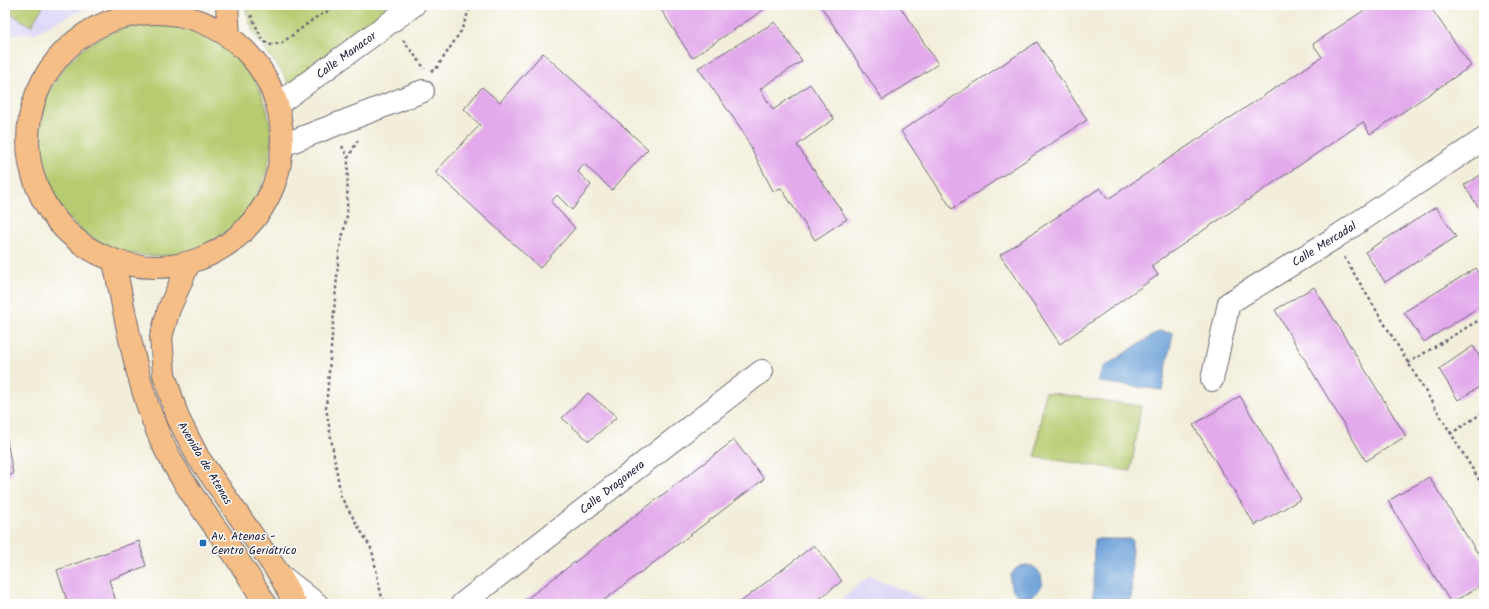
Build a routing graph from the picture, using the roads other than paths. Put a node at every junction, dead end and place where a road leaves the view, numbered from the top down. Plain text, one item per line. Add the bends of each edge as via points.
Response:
1 (227, 5) edge
2 (414, 5) edge
3 (132, 10) edge
4 (229, 36) junction
5 (423, 91) dead end
6 (278, 104) junction
7 (1484, 138) edge
8 (283, 145) junction
9 (114, 262) junction
10 (189, 263) junction
11 (762, 370) dead end
12 (1212, 380) dead end
13 (280, 575) junction
14 (265, 604) edge
15 (295, 604) edge
16 (317, 604) edge
17 (462, 604) edge

1 - 4 main road
2 - 6 street, Calle Manacor
3 - 4 main road via 191,17
3 - 9 main road via 98,26 73,42 53,64 38,90 29,119 30,164 33,179 45,206 63,230 87,248
4 - 6 main road via 264,73
5 - 8 street
6 - 8 main road
7 - 12 street, Calle Mercadal via 1333,239 1228,303
8 - 10 main road via 279,171 270,196 255,219 236,238 214,254
9 - 10 main road via 164,268
9 - 14 main road, Avenida de Atenas via 142,391 162,440 179,473
10 - 13 main road, Avenida de Atenas via 169,308 162,337 164,374 178,418 198,457
11 - 17 street, Calle Dragonera
13 - 15 main road, Avenida de Atenas
13 - 16 street

